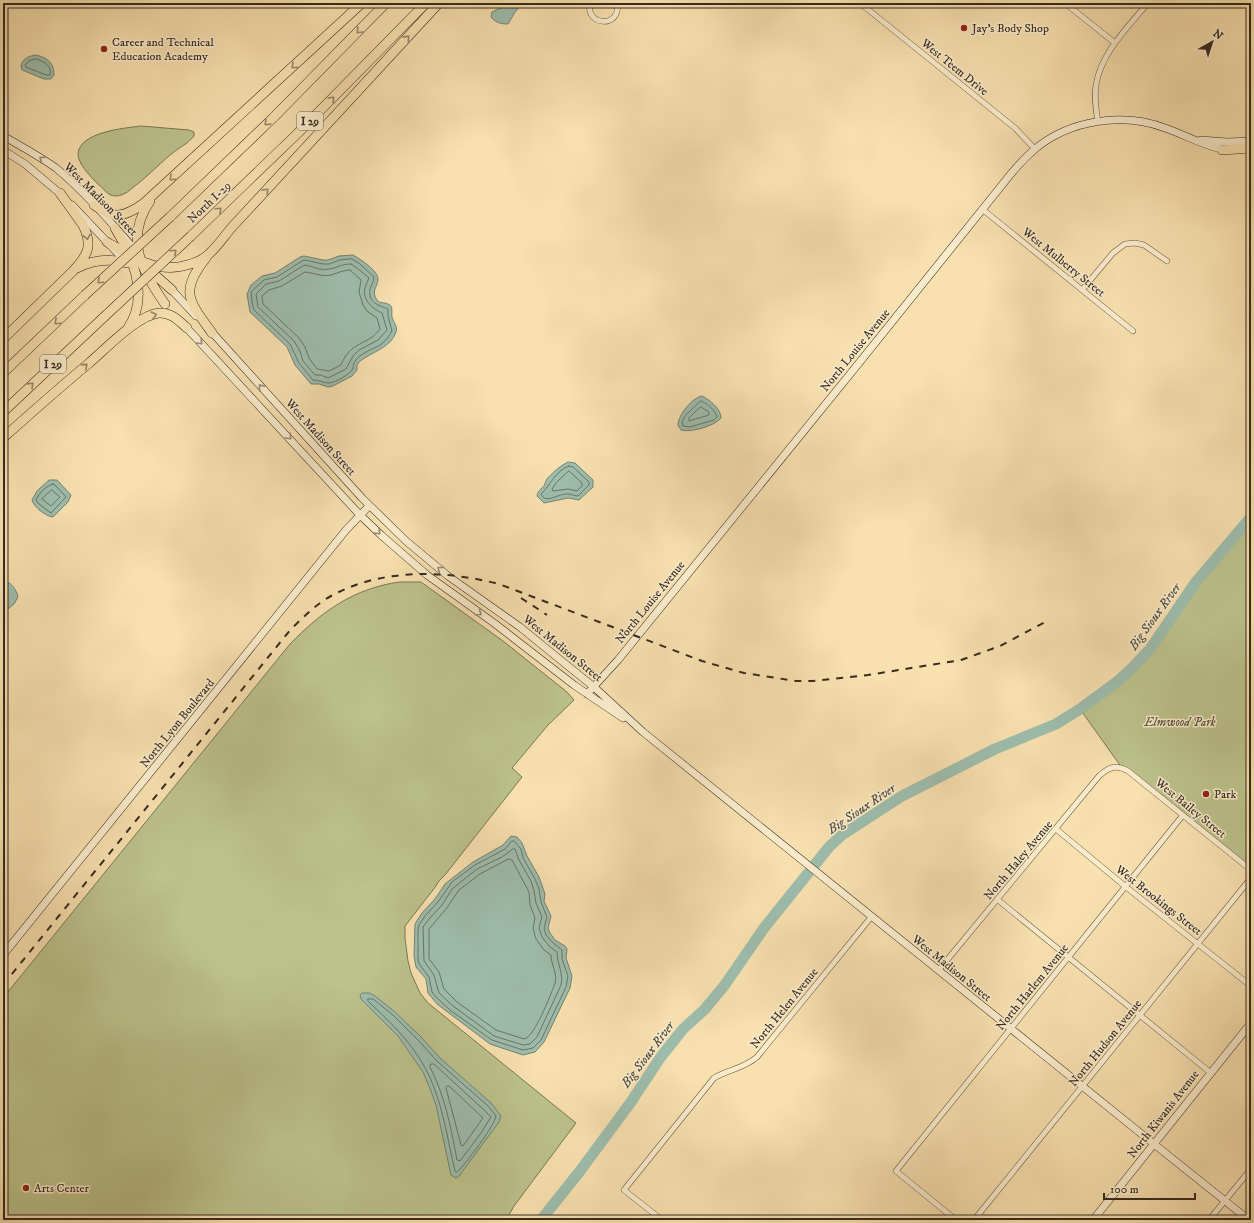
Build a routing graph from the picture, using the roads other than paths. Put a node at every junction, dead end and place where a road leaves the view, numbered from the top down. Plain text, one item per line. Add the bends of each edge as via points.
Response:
1 (362, 3) edge
2 (386, 3) edge
3 (426, 3) edge
4 (439, 3) edge
5 (590, 3) edge
6 (617, 3) edge
7 (860, 3) edge
8 (1065, 3) edge
9 (1148, 3) edge
10 (1115, 43) junction
11 (1098, 122) junction
12 (3, 136) edge
13 (1191, 139) junction
14 (1251, 141) edge
15 (1251, 148) edge
16 (1035, 149) junction
17 (3, 150) edge
18 (1222, 150) junction
19 (1251, 152) edge
20 (60, 193) junction
21 (155, 193) junction
22 (94, 205) junction
23 (982, 209) junction
24 (115, 228) joint
25 (221, 240) junction
26 (107, 242) joint
27 (1167, 261) dead end
28 (137, 263) junction
29 (73, 271) junction
30 (172, 290) joint
31 (1082, 290) junction
32 (165, 304) joint
33 (187, 328) junction
34 (1134, 331) dead end
35 (212, 332) junction
36 (122, 334) junction
37 (3, 339) edge
38 (3, 373) edge
39 (3, 412) edge
40 (3, 438) edge
41 (369, 506) junction
42 (360, 515) junction
43 (594, 687) junction
44 (587, 694) junction
45 (643, 732) junction
46 (1116, 766) joint
47 (1183, 815) junction
48 (1056, 829) junction
49 (1251, 870) edge
50 (1251, 878) edge
51 (1126, 887) junction
52 (998, 900) junction
53 (872, 916) junction
54 (1198, 944) junction
55 (3, 955) edge
56 (1068, 957) junction
57 (938, 971) junction
58 (1251, 986) edge
59 (1140, 1015) junction
60 (1251, 1023) edge
61 (1011, 1029) junction
62 (1210, 1073) junction
63 (1082, 1086) junction
64 (1154, 1144) junction
65 (1251, 1169) edge
66 (1225, 1201) junction
67 (662, 1220) edge
68 (956, 1220) edge
69 (974, 1220) edge
70 (1093, 1220) edge
71 (1209, 1220) edge
72 (1249, 1220) edge

1 -> 21 highway
2 -> 38 highway, North I-29 / I 29, bridge via 275,116
39 -> 3 highway, North I-29 / I 29, bridge via 293,139
25 -> 4 highway
5 - 6 street via 591,14 602,22 614,17 618,8
7 - 16 street, West Teem Drive via 1015,128
8 - 10 street
9 - 10 street
10 - 11 street via 1102,65 1096,85
11 - 13 main road, North Louise Avenue via 1143,122
11 - 16 main road, North Louise Avenue via 1066,131
22 -> 12 main road, West Madison Street via 56,169
13 - 14 main road, North Louise Avenue
13 - 18 main road, North Louise Avenue
15 - 18 highway
16 - 23 main road, North Louise Avenue via 1013,170
17 - 20 main road, West Madison Street via 25,164
18 - 19 main road, North Louise Avenue
20 - 26 main road, West Madison Street
20 -> 29 highway via 88,236 86,254
21 - 22 highway via 135,210 123,215 105,213
21 - 28 highway via 140,220
22 - 24 main road, West Madison Street
23 - 31 street, West Mulberry Street
23 - 43 main road, North Louise Avenue
24 - 28 highway
25 - 28 highway via 203,259 190,265 170,268
25 - 35 highway via 196,272 190,285 193,304
26 - 28 highway
27 - 31 street via 1144,245 1125,244 1113,253
28 - 29 highway via 97,261
28 - 30 highway
28 - 32 highway
28 - 36 highway via 137,309
29 - 37 highway
30 - 35 main road, West Madison Street
31 - 34 street, West Mulberry Street
32 - 33 main road, West Madison Street
36 -> 33 highway via 144,318 159,313 173,317
33 -> 42 main road, West Madison Street
41 -> 35 main road, West Madison Street
40 -> 36 highway
41 - 42 main road, North Lyon Boulevard
43 -> 41 main road, West Madison Street via 520,627 430,561
42 -> 44 main road, West Madison Street via 427,575
42 - 55 main road, North Lyon Boulevard
43 - 44 main road, North Louise Avenue
43 - 45 main road, West Madison Street
44 - 45 main road, West Madison Street
45 - 53 main road, West Madison Street
46 - 47 street, West Bailey Street via 1128,771
46 - 48 street, North Haley Avenue via 1110,767 1099,776
47 - 49 street, West Bailey Street
47 - 51 street, North Harlem Avenue
48 - 51 street, West Brookings Street
48 - 52 street, North Haley Avenue
50 - 54 street, North Hudson Avenue
51 - 54 street, West Brookings Street
51 - 56 street, North Harlem Avenue
52 - 56 street
52 - 57 street, North Haley Avenue
53 - 57 main road, West Madison Street
53 - 67 street, North Helen Avenue via 757,1057 744,1066 714,1078 624,1190
54 - 58 street, West Brookings Street
54 - 59 street, North Hudson Avenue
56 - 59 street
56 - 61 street, North Harlem Avenue
57 - 61 main road, West Madison Street
59 - 62 street
59 - 63 street, North Hudson Avenue
60 - 62 main road, North Kiwanis Avenue
61 - 63 main road, West Madison Street
61 - 68 street, North Harlem Avenue via 896,1171
62 - 64 main road, North Kiwanis Avenue
63 - 64 main road, West Madison Street
63 - 69 street, North Hudson Avenue
64 - 66 main road, West Madison Street
64 - 70 main road, North Kiwanis Avenue
65 - 66 street
66 - 71 street
66 - 72 main road, West Madison Street

